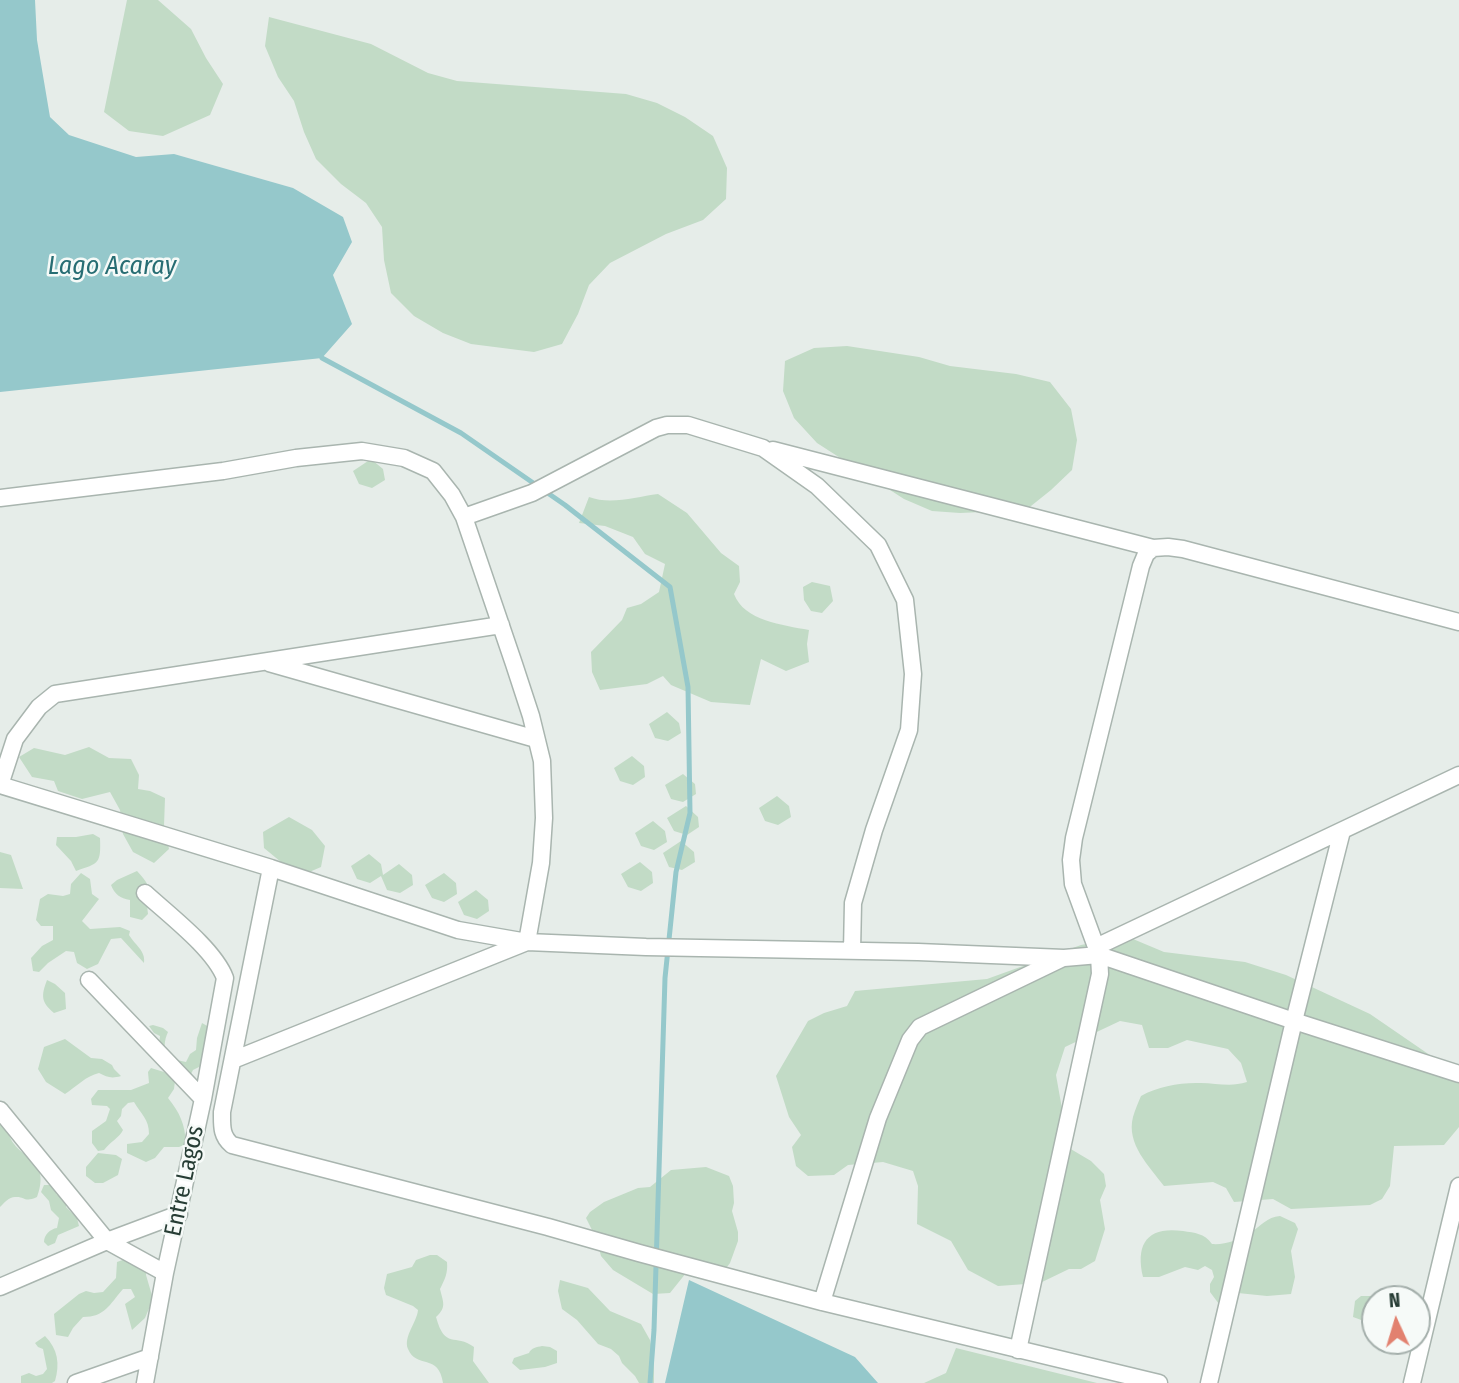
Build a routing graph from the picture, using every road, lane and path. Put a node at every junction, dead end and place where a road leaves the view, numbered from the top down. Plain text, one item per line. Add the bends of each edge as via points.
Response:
1 (763, 447) junction
2 (0, 498) edge
3 (464, 517) junction
4 (1153, 548) junction
5 (1459, 622) edge
6 (501, 625) junction
7 (264, 662) junction
8 (536, 739) junction
9 (1459, 775) edge
10 (0, 785) edge
11 (1342, 831) junction
12 (271, 868) junction
13 (145, 893) dead end
14 (527, 942) junction
15 (852, 951) junction
16 (1098, 951) junction
17 (1064, 958) junction
18 (89, 980) dead end
19 (1294, 1021) junction
20 (233, 1060) junction
21 (1459, 1074) edge
22 (203, 1099) junction
23 (0, 1110) edge
24 (1459, 1186) edge
25 (179, 1214) junction
26 (107, 1241) junction
27 (165, 1273) junction
28 (0, 1287) edge
29 (822, 1302) junction
30 (1018, 1350) junction
31 (150, 1357) junction
32 (76, 1383) edge
33 (145, 1383) edge
34 (1159, 1383) edge
35 (1209, 1383) edge
36 (1412, 1383) edge

1 - 3 street via 688,425 667,425 532,493
1 - 4 street
1 - 15 street via 817,486 878,545 905,600 912,674 909,730 853,903
2 - 3 street via 362,451 404,458 433,471
3 - 6 street
4 - 5 street via 1183,549
4 - 16 street via 1140,566 1071,860 1073,884
6 - 7 street
6 - 8 street
7 - 8 street
7 - 10 street via 55,694 15,739
8 - 14 street via 542,761 544,818
9 - 11 street
10 - 12 street
11 - 16 street
11 - 19 street
12 - 14 street via 458,930
12 - 20 street
13 - 22 street, Entre Lagos via 204,947 225,978
14 - 15 street
14 - 20 street
15 - 17 street
16 - 17 street
16 - 19 street
16 - 30 street via 1100,974
17 - 29 street via 920,1027 910,1040 878,1118
18 - 22 street
19 - 21 street
19 - 35 street
20 - 29 street via 222,1112 222,1133 232,1145
22 - 25 street, Entre Lagos
23 - 26 street
24 - 36 street
25 - 26 street
25 - 27 street, Entre Lagos
26 - 27 street
26 - 28 street
27 - 31 street, Entre Lagos
29 - 30 street
30 - 34 street
31 - 32 street
31 - 33 street, Entre Lagos

